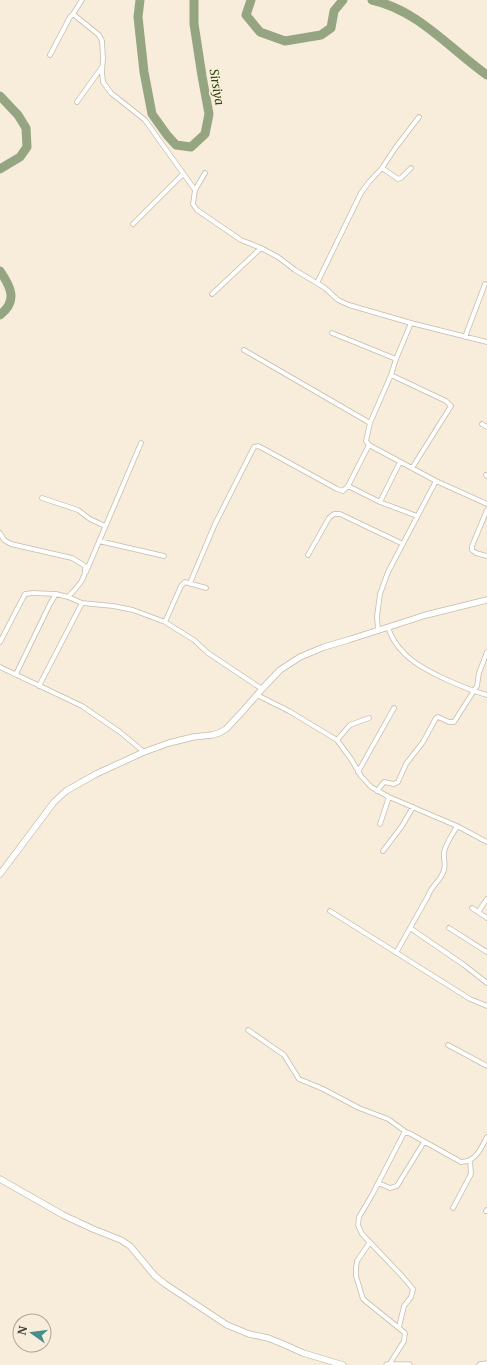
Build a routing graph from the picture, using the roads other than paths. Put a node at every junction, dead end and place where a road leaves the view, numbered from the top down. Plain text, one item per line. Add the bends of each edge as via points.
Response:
1 (82, 0) edge
2 (73, 14) junction
3 (50, 55) dead end
4 (102, 67) junction
5 (76, 102) dead end
6 (419, 117) dead end
7 (382, 168) junction
8 (411, 168) dead end
9 (205, 173) dead end
10 (183, 174) junction
11 (195, 190) junction
12 (133, 224) dead end
13 (261, 248) junction
14 (317, 283) junction
15 (485, 284) dead end
16 (212, 294) dead end
17 (411, 323) junction
18 (332, 333) dead end
19 (465, 337) junction
20 (487, 342) edge
21 (244, 350) dead end
22 (396, 359) junction
23 (391, 375) junction
24 (370, 424) junction
25 (482, 424) dead end
26 (487, 428) edge
27 (141, 443) dead end
28 (369, 445) junction
29 (400, 462) junction
30 (412, 468) junction
31 (436, 481) junction
32 (348, 486) junction
33 (42, 498) dead end
34 (380, 502) junction
35 (487, 504) edge
36 (487, 510) edge
37 (417, 516) junction
38 (105, 526) junction
39 (0, 533) edge
40 (98, 541) junction
41 (403, 544) junction
42 (308, 555) dead end
43 (164, 556) dead end
44 (487, 556) edge
45 (86, 572) junction
46 (190, 583) junction
47 (206, 588) dead end
48 (56, 594) junction
49 (68, 597) junction
50 (487, 600) edge
51 (82, 603) junction
52 (165, 622) junction
53 (388, 627) junction
54 (378, 631) junction
55 (0, 642) edge
56 (487, 652) edge
57 (0, 666) edge
58 (16, 674) junction
59 (39, 686) junction
60 (262, 689) junction
61 (473, 691) junction
62 (257, 695) junction
63 (487, 695) edge
64 (394, 708) dead end
65 (369, 718) dead end
66 (337, 740) junction
67 (144, 752) junction
68 (358, 772) junction
69 (377, 791) junction
70 (389, 797) junction
71 (413, 807) junction
72 (380, 824) dead end
73 (457, 826) junction
74 (487, 842) edge
75 (383, 851) dead end
76 (0, 874) edge
77 (487, 899) edge
78 (472, 908) dead end
79 (330, 911) dead end
80 (478, 912) junction
81 (487, 918) edge
82 (410, 928) junction
83 (449, 928) dead end
84 (487, 952) edge
85 (396, 953) junction
86 (487, 983) edge
87 (487, 1006) edge
88 (248, 1030) dead end
89 (448, 1045) dead end
90 (487, 1066) edge
91 (406, 1132) junction
92 (487, 1137) edge
93 (424, 1142) junction
94 (470, 1160) junction
95 (0, 1179) edge
96 (378, 1182) junction
97 (453, 1208) dead end
98 (370, 1242) junction
99 (399, 1327) junction
100 (487, 1364) edge
101 (343, 1365) edge
102 (388, 1365) edge
103 (409, 1365) edge
104 (480, 1365) edge

1 - 2 street
2 - 3 street
2 - 4 street via 99,35 102,41
4 - 5 street
4 - 10 street via 103,82 111,93 145,120
6 - 7 street
7 - 8 street via 398,179
7 - 14 street via 361,193
9 - 11 street
10 - 11 street
10 - 12 street
11 - 13 street via 193,204 197,210 241,240
13 - 14 street
13 - 16 street
14 - 17 street via 338,300 349,305
15 - 19 street
17 - 19 street
17 - 22 street
18 - 22 street
19 - 20 street
21 - 24 street
22 - 23 street
23 - 24 street
23 - 30 street via 446,400 451,406
24 - 28 street via 366,441
25 - 26 street
27 - 38 street
28 - 29 street
28 - 32 street
29 - 30 street
29 - 34 street
30 - 31 street
31 - 35 street
31 - 37 street
32 - 34 street
32 - 46 street via 344,491 337,489 264,449 254,447 215,524
33 - 38 street via 78,510
34 - 37 street
36 - 44 street via 472,546 476,553
37 - 41 street
38 - 40 street
39 - 45 street via 4,540 11,544 72,558 85,566
40 - 43 street
40 - 45 street
41 - 42 street via 340,514 334,514 329,518
41 - 54 street via 380,594
45 - 49 street
46 - 47 street
46 - 52 street via 184,582 181,586
48 - 49 street
48 - 55 street via 25,594
48 - 58 street
49 - 51 street
50 - 53 street
51 - 52 street via 133,610
51 - 59 street
52 - 60 street
53 - 54 street
53 - 61 street via 391,637 412,660
54 - 60 street via 300,657 280,670
56 - 61 street via 477,686
57 - 58 street
58 - 59 street
59 - 67 street via 82,706
60 - 62 street
61 - 63 street
61 - 69 street via 454,722 436,718 423,742 406,764 398,782 384,782
62 - 66 street
62 - 67 street via 226,729 219,733 169,743
64 - 68 street
65 - 66 street via 350,725
66 - 68 street
67 - 76 street via 96,774 54,802
68 - 69 street via 364,781
69 - 70 street
70 - 71 street
70 - 72 street
71 - 73 street
71 - 75 street
73 - 74 street
73 - 82 street via 444,850 445,866 442,876 431,888
77 - 80 street
78 - 80 street
79 - 85 street
80 - 81 street
82 - 85 street
82 - 86 street
83 - 84 street
85 - 87 street via 470,999
88 - 91 street via 284,1055 299,1079 388,1119
89 - 90 street
91 - 93 street
91 - 96 street
92 - 94 street via 476,1156
93 - 94 street via 457,1161
93 - 96 street via 397,1186 390,1188
94 - 97 street via 471,1174
95 - 101 street via 63,1215 121,1240 130,1246 155,1276 227,1325
96 - 98 street via 358,1221 359,1229
98 - 99 street via 413,1289 413,1294 404,1306
98 - 99 street via 357,1262 355,1272 363,1299
99 - 102 street via 405,1332 404,1341
100 - 104 street
102 - 103 street

